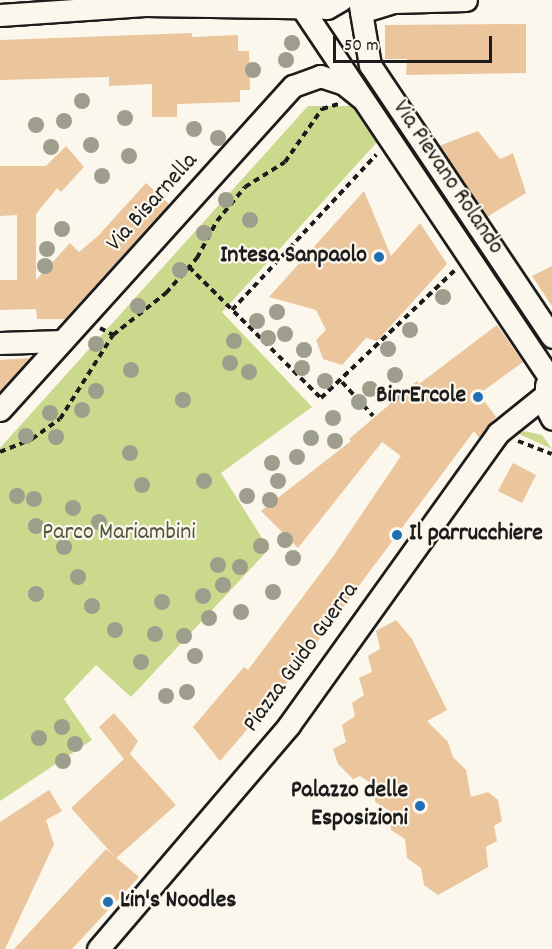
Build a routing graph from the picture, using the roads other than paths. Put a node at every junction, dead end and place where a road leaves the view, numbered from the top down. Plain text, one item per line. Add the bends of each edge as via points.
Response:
1 (466, 0) edge
2 (145, 3) edge
3 (334, 4) edge
4 (360, 6) edge
5 (302, 8) junction
6 (0, 15) edge
7 (362, 98) junction
8 (552, 337) edge
9 (0, 342) edge
10 (62, 342) junction
11 (549, 382) edge
12 (0, 410) edge
13 (552, 419) edge
14 (98, 949) edge

1 - 4 street
2 - 5 street
2 - 6 street
3 - 5 street
4 - 8 street, Via Pievano Rolando via 370,65
5 - 7 street, Via Pievano Rolando
7 - 10 street, Via Bisarnella via 344,84 320,76 292,86
7 - 11 street, Via Pievano Rolando
9 - 10 street
10 - 12 street, Via Bisarnella
11 - 13 street
11 - 14 street, Piazza Guido Guerra via 498,433 289,725

